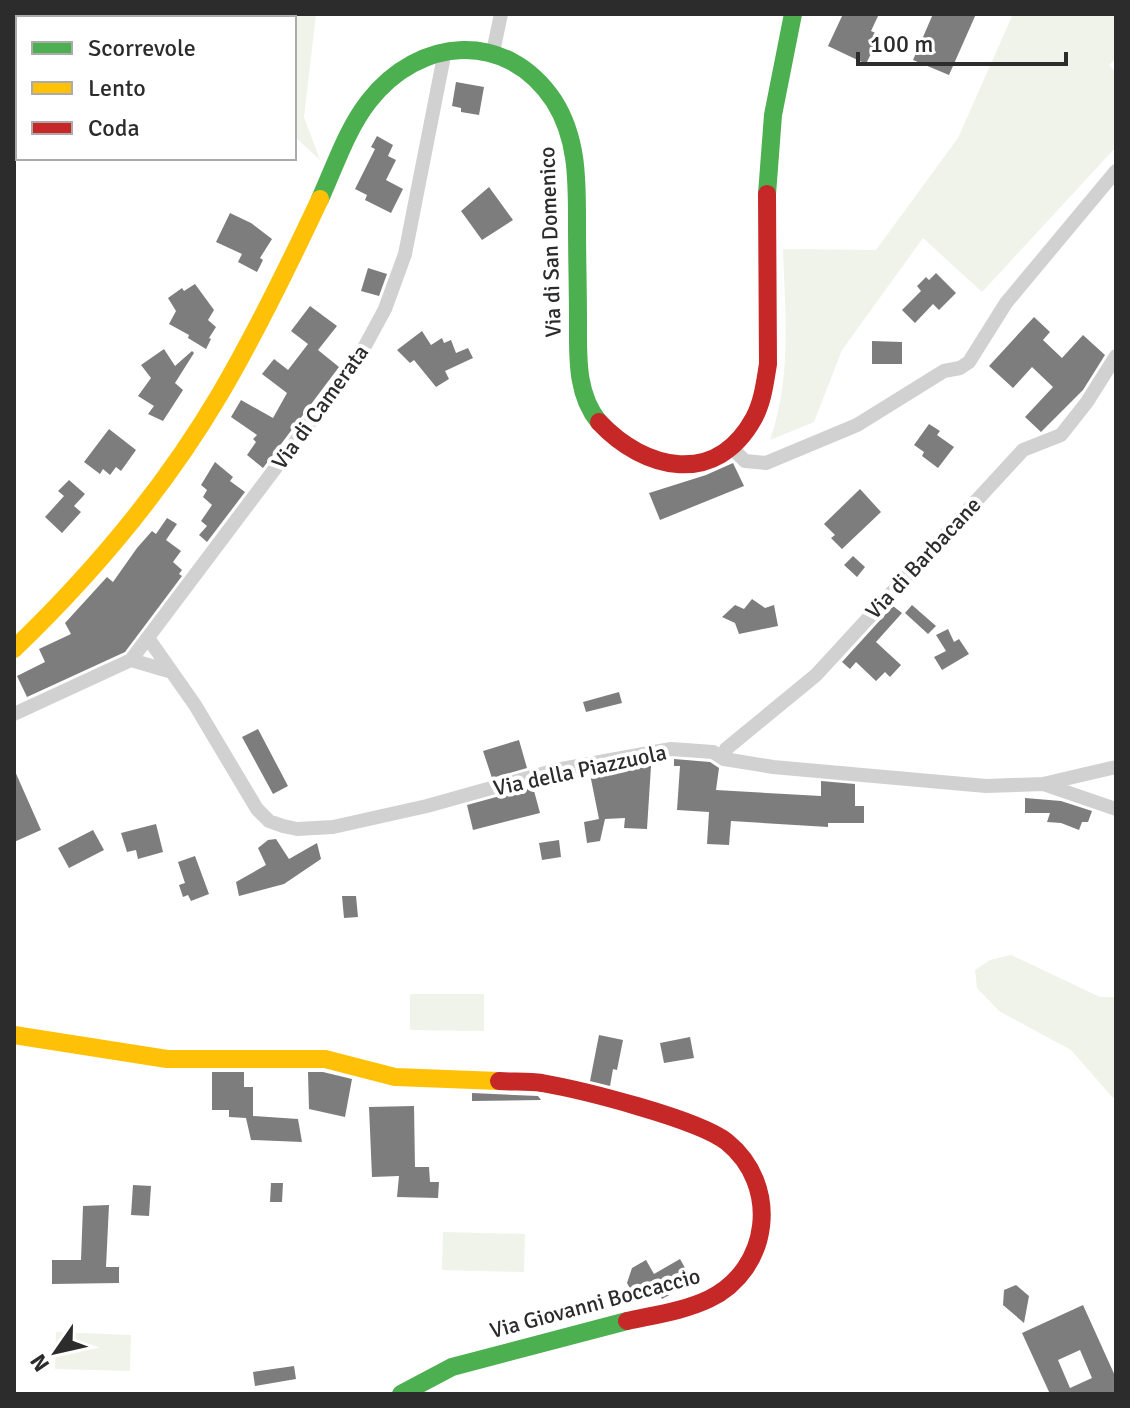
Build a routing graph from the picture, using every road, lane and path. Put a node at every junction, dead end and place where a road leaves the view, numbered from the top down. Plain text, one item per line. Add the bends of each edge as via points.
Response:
1 (501, 14) edge
2 (793, 14) edge
3 (445, 51) junction
4 (493, 52) junction
5 (1116, 171) edge
6 (1116, 356) edge
7 (731, 447) junction
8 (148, 638) junction
9 (14, 649) edge
10 (131, 660) junction
11 (172, 672) junction
12 (14, 714) edge
13 (724, 759) junction
14 (1116, 767) edge
15 (1043, 784) junction
16 (1116, 809) edge
17 (14, 1035) edge
18 (401, 1394) edge

1 - 4 street
2 - 7 main road, Via di San Domenico via 769,153 765,392 752,422
3 - 4 main road, Via di San Domenico
3 - 8 street, Via di Camerata via 405,254 372,335
3 - 9 main road, Via di San Domenico via 415,60 375,91 241,357 194,433 94,568
4 - 7 main road, Via di San Domenico via 539,82 570,135 577,181 580,384 589,408 602,426 646,459 698,465
5 - 7 street via 1006,303 969,362 944,371 857,425 766,463 745,461
6 - 13 street, Via di Barbacane via 1061,435 1023,450 816,675 726,749
8 - 10 street
8 - 11 street, Via della Piazzuola
10 - 11 street
10 - 12 street
11 - 13 street, Via della Piazzuola via 257,809 269,821 297,829 333,827 637,754 671,749 713,752
13 - 15 street, Via della Piazzuola via 971,784
14 - 15 street
15 - 16 street, Via della Piazzuola
17 - 18 main road, Via Giovanni Boccaccio via 167,1059 325,1059 395,1077 540,1083 677,1119 725,1140 744,1158 762,1195 763,1227 750,1263 730,1285 688,1307 452,1367

